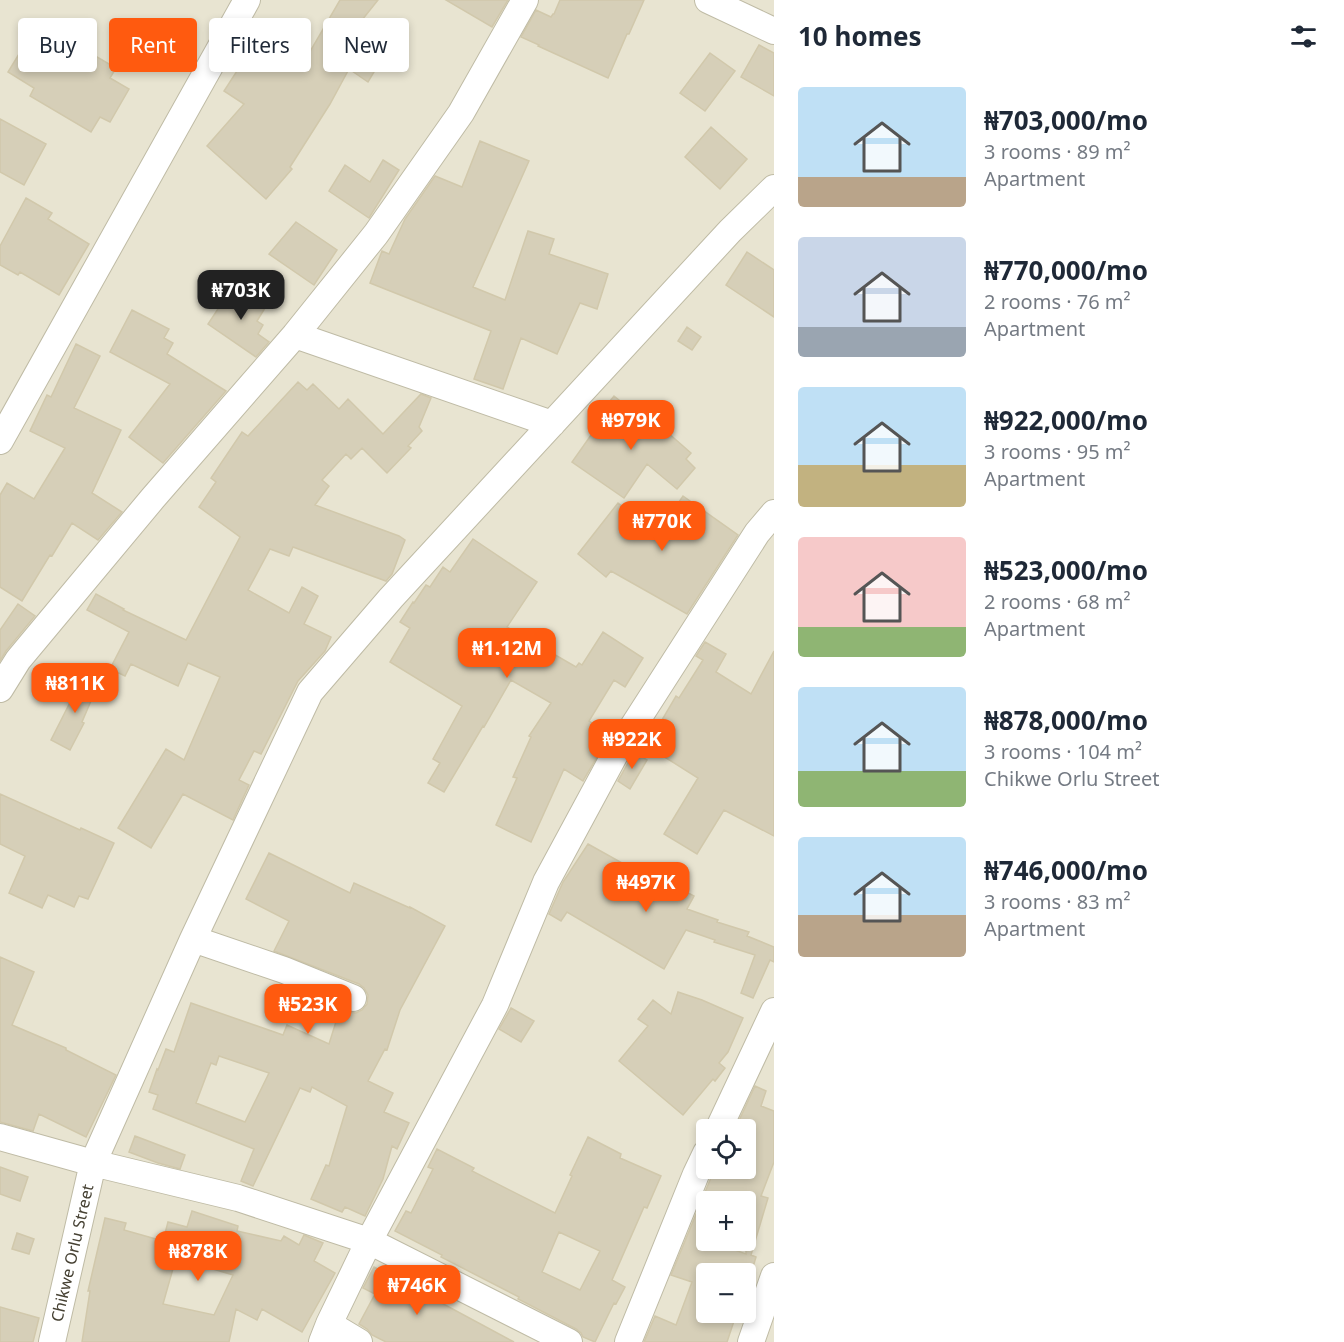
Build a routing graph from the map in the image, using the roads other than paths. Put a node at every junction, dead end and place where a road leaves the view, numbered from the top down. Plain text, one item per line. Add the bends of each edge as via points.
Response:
1 (247, 0) edge
2 (525, 0) edge
3 (708, 0) edge
4 (774, 31) edge
5 (774, 188) edge
6 (295, 335) junction
7 (552, 424) junction
8 (0, 441) edge
9 (774, 513) edge
10 (0, 689) edge
11 (193, 939) junction
12 (353, 998) dead end
13 (774, 1011) edge
14 (723, 1119) edge
15 (0, 1137) edge
16 (93, 1163) junction
17 (696, 1174) edge
18 (369, 1241) junction
19 (774, 1276) edge
20 (325, 1333) edge
21 (52, 1342) edge
22 (359, 1342) edge
23 (569, 1342) edge
24 (628, 1342) edge
25 (751, 1342) edge

1 - 8 street
2 - 6 street via 461,113 376,234
3 - 4 street
5 - 7 street, Chikwe Orlu Street
6 - 7 street
6 - 10 street via 18,660
7 - 11 street, Chikwe Orlu Street via 310,692
9 - 18 street via 757,533 614,756 546,882 495,1005
11 - 12 street
11 - 16 street, Chikwe Orlu Street
13 - 14 street
15 - 16 street
16 - 18 street via 238,1198
16 - 21 street, Chikwe Orlu Street
17 - 24 street
18 - 20 street
18 - 23 street
19 - 25 street
20 - 22 street

